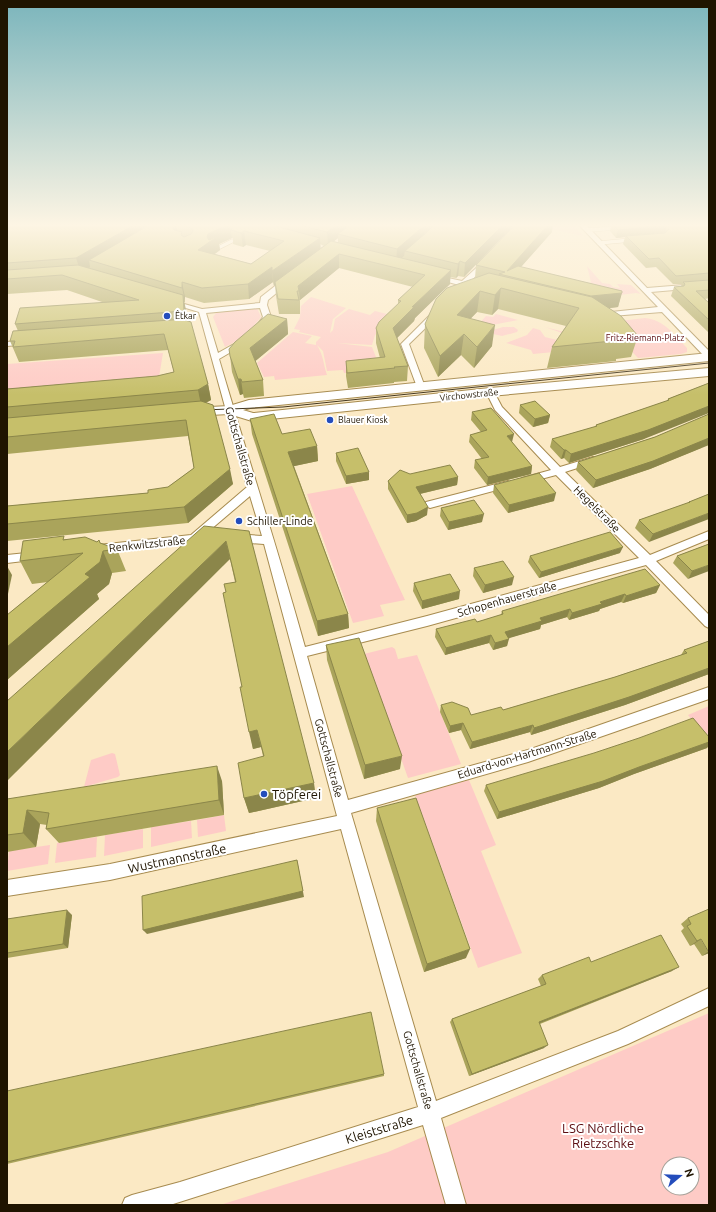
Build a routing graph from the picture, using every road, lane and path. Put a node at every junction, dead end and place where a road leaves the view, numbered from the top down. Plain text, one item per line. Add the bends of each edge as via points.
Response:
1 (286, 282) edge
2 (454, 282) edge
3 (466, 282) edge
4 (638, 282) edge
5 (464, 284) junction
6 (709, 285) edge
7 (488, 290) edge
8 (646, 290) junction
9 (453, 296) edge
10 (159, 298) edge
11 (263, 305) junction
12 (443, 306) edge
13 (665, 310) junction
14 (202, 311) junction
15 (594, 316) edge
16 (38, 341) edge
17 (7, 344) edge
18 (709, 357) edge
19 (215, 358) junction
20 (709, 372) edge
21 (421, 387) junction
22 (490, 392) junction
23 (230, 410) junction
24 (176, 413) edge
25 (603, 457) edge
26 (558, 472) junction
27 (252, 488) junction
28 (430, 504) dead end
29 (709, 535) edge
30 (196, 536) junction
31 (269, 541) junction
32 (88, 550) edge
33 (175, 554) edge
34 (49, 555) edge
35 (7, 559) edge
36 (648, 560) junction
37 (709, 623) edge
38 (301, 653) junction
39 (709, 693) edge
40 (344, 814) junction
41 (7, 888) edge
42 (709, 997) edge
43 (430, 1113) junction
44 (132, 1205) edge
45 (456, 1205) edge

1 - 11 street via 264,299
2 - 5 street
3 - 5 street
4 - 8 street
5 - 7 street
5 - 9 street
6 - 8 street
8 - 13 street
10 - 14 street
11 - 14 street
11 - 19 street via 267,317 253,338
12 - 21 street via 405,344
13 - 15 street
13 - 18 street
14 - 19 street, Gottschallstraße via 202,328
16 - 17 street
18 - 21 main road, Virchowstraße
19 - 23 street, Gottschallstraße
20 - 22 main road, Virchowstraße
21 - 23 main road, Virchowstraße via 249,404
22 - 23 main road, Virchowstraße via 252,418
22 - 26 street, Hegelstraße via 498,408
23 - 24 main road, Virchowstraße
23 - 27 street, Gottschallstraße
25 - 26 street
26 - 28 street
26 - 36 street, Hegelstraße
27 - 30 street
27 - 31 street, Gottschallstraße
29 - 36 street, Schopenhauerstraße
30 - 31 street, Renkwitzstraße
30 - 32 street, Renkwitzstraße
30 - 33 street
31 - 38 street, Gottschallstraße
34 - 35 street
36 - 37 street, Hegelstraße
36 - 38 street, Schopenhauerstraße
38 - 40 street, Gottschallstraße
39 - 40 street, Eduard-von-Hartmann-Straße via 528,756
40 - 41 street, Wustmannstraße via 110,872
40 - 43 street, Gottschallstraße
42 - 43 street, Kleiststraße via 622,1038
43 - 44 street, Kleiststraße
43 - 45 street, Gottschallstraße

